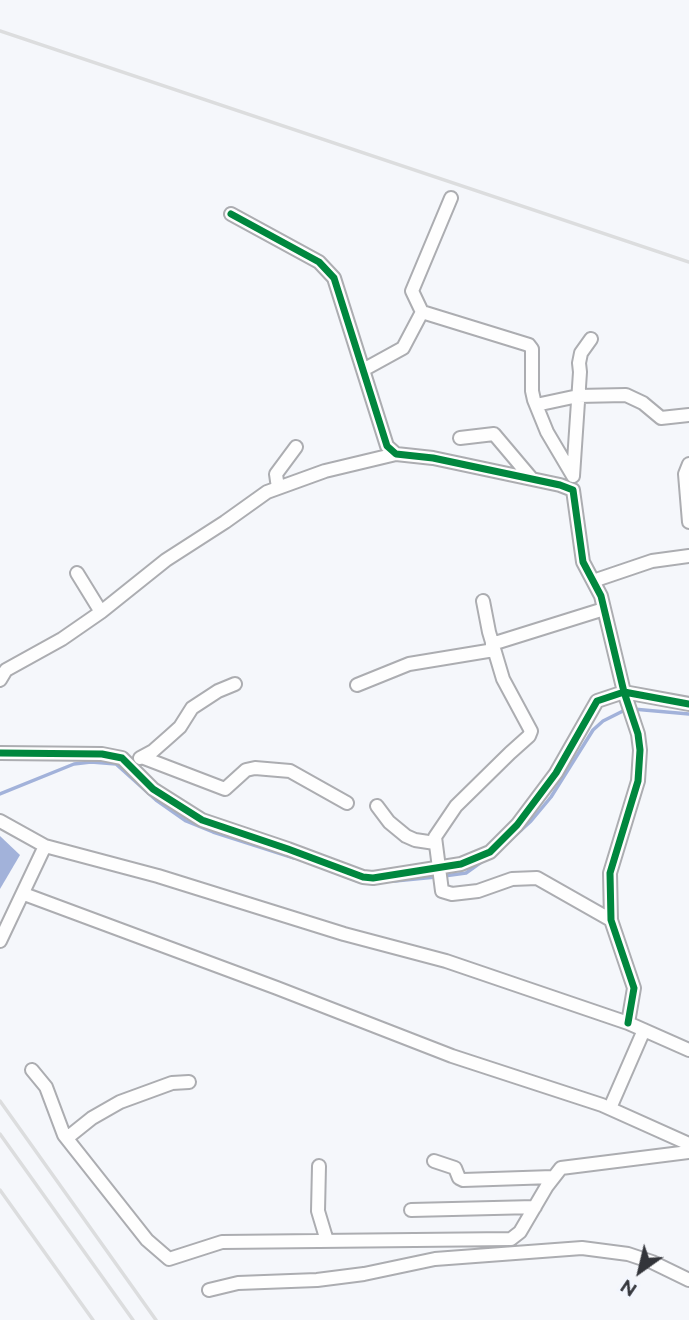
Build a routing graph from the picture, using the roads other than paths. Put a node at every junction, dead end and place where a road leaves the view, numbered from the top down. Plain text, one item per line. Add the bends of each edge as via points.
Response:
1 (451, 198) dead end
2 (231, 214) dead end
3 (422, 312) junction
4 (591, 339) dead end
5 (363, 370) junction
6 (579, 396) junction
7 (536, 405) junction
8 (689, 415) edge
9 (460, 438) dead end
10 (296, 447) dead end
11 (396, 454) junction
12 (689, 464) edge
13 (573, 476) junction
14 (532, 479) junction
15 (278, 488) junction
16 (573, 490) junction
17 (689, 522) edge
18 (689, 556) edge
19 (77, 573) dead end
20 (593, 581) junction
21 (483, 601) dead end
22 (604, 609) junction
23 (101, 612) junction
24 (493, 647) junction
25 (0, 680) edge
26 (235, 684) dead end
27 (357, 685) dead end
28 (626, 697) junction
29 (689, 704) edge
30 (0, 753) edge
31 (122, 758) junction
32 (144, 758) junction
33 (347, 803) dead end
34 (377, 806) dead end
35 (0, 821) edge
36 (435, 843) junction
37 (45, 846) junction
38 (439, 875) junction
39 (24, 894) junction
40 (611, 920) junction
41 (0, 941) edge
42 (628, 1023) junction
43 (644, 1030) junction
44 (689, 1050) edge
45 (32, 1070) dead end
46 (189, 1082) dead end
47 (610, 1108) junction
48 (67, 1138) junction
49 (689, 1144) edge
50 (689, 1152) edge
51 (434, 1161) dead end
52 (318, 1166) dead end
53 (553, 1177) junction
54 (535, 1207) junction
55 (411, 1210) dead end
56 (327, 1241) junction
57 (689, 1280) edge
58 (209, 1290) dead end

1 - 3 street via 412,291
2 - 5 street via 319,262 334,278
3 - 5 street via 403,348
3 - 7 street via 529,345
4 - 6 street via 581,353
5 - 11 street via 387,446
6 - 7 street
6 - 8 street via 625,395 661,418
6 - 13 street
7 - 13 street
9 - 14 street via 494,434
10 - 15 street via 276,474
11 - 14 street
11 - 15 street via 324,471
12 - 17 street via 685,474
13 - 16 street
14 - 16 street
15 - 23 street via 166,560
16 - 20 street via 583,562
18 - 20 street via 652,561
19 - 23 street
20 - 22 street
21 - 24 street
22 - 24 street
22 - 28 street
23 - 25 street via 6,670
24 - 27 street via 409,664
24 - 36 street via 531,732 456,806
26 - 32 street via 192,708 180,727
28 - 29 street
28 - 38 street via 597,701 532,808 490,852
28 - 40 street via 638,734 638,780 610,873
30 - 31 street
31 - 32 street
31 - 38 street via 153,789 202,820 363,877
32 - 33 street via 225,789 246,770 290,771
34 - 36 street via 406,836
35 - 37 street
36 - 38 street
37 - 39 street
37 - 42 street via 446,961
38 - 40 street via 442,891 452,894 486,890 512,879 537,878
39 - 41 street
39 - 47 street via 453,1056
40 - 42 street via 634,988
42 - 43 street
43 - 44 street
43 - 47 street
45 - 48 street via 46,1087
46 - 48 street via 172,1083 120,1102
47 - 49 street
48 - 56 street via 147,1240 169,1259 222,1242
50 - 53 street via 561,1168
51 - 53 street via 455,1168 463,1180
52 - 56 street via 318,1210
53 - 54 street
54 - 55 street
54 - 56 street via 511,1239
57 - 58 street via 628,1254 582,1248 435,1259 364,1274 238,1283

